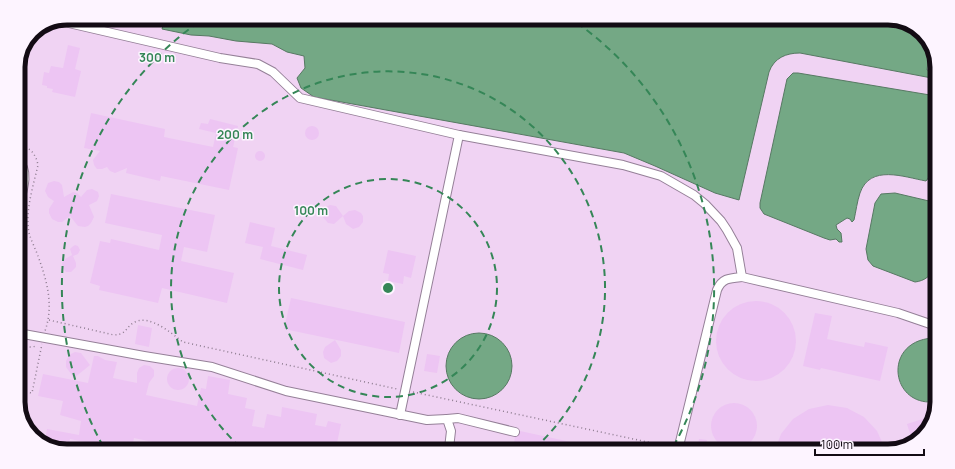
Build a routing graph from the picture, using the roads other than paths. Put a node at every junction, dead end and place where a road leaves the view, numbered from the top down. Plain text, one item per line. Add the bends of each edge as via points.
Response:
1 (77, 25) edge
2 (459, 135) junction
3 (742, 277) junction
4 (930, 324) edge
5 (25, 334) edge
6 (400, 415) junction
7 (447, 419) junction
8 (515, 432) dead end
9 (449, 444) edge
10 (679, 444) edge

1 - 2 street via 220,58 258,64 272,72 300,98
2 - 3 street via 623,165 661,176 694,195 721,221 737,248
2 - 6 street
3 - 4 street via 898,313
3 - 10 street via 726,279 720,283 717,290
5 - 6 street via 212,367 286,391
6 - 7 street via 427,420
7 - 8 street via 458,418
7 - 9 street via 451,431

